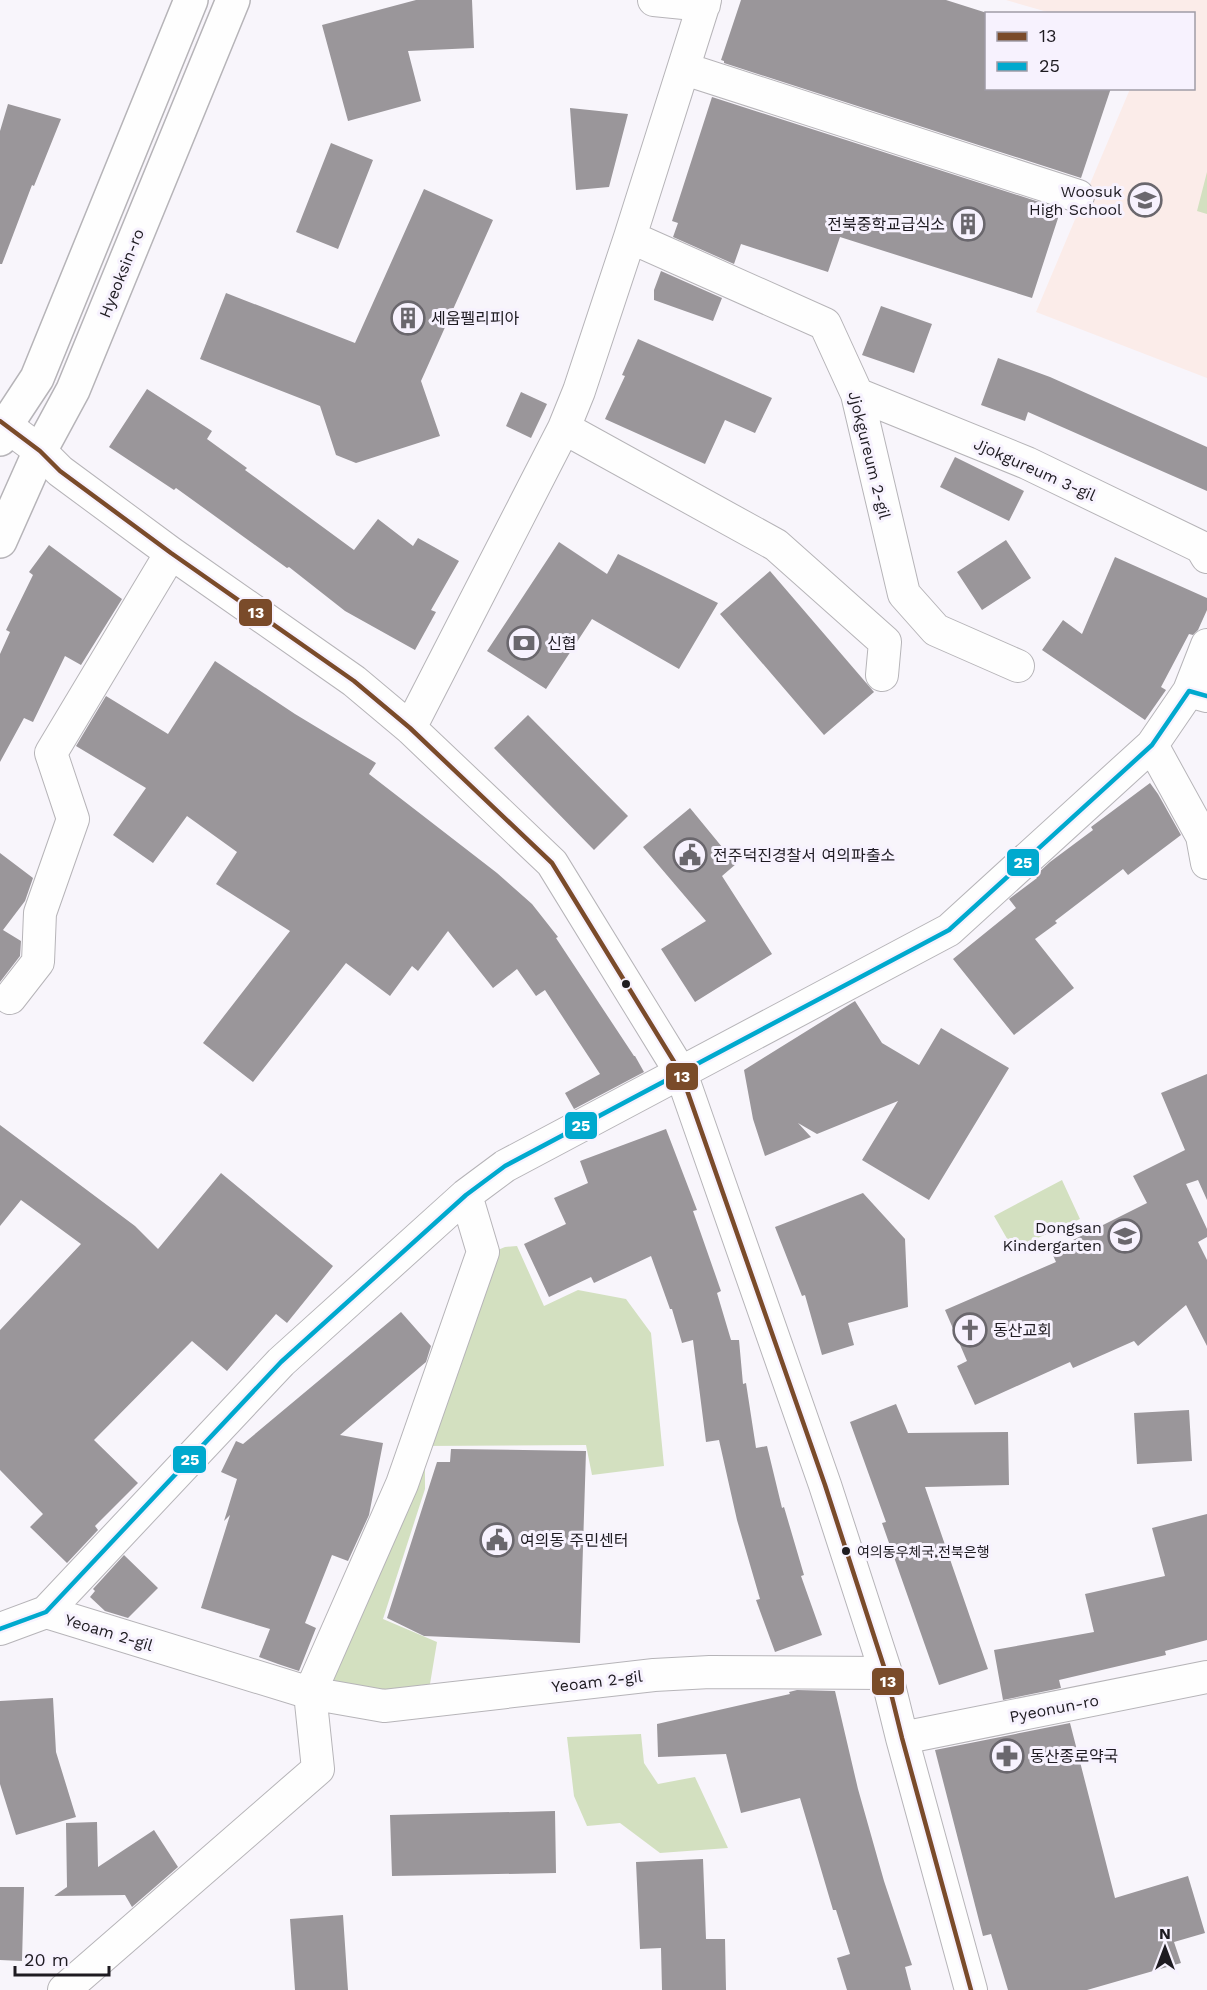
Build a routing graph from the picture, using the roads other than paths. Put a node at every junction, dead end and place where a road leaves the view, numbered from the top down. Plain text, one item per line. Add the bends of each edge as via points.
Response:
1 (191, 0) edge
2 (233, 0) edge
3 (654, 0) edge
4 (704, 2) edge
5 (685, 69) junction
6 (1078, 196) dead end
7 (630, 237) junction
8 (857, 394) junction
9 (2, 428) edge
10 (564, 428) junction
11 (40, 451) junction
12 (0, 541) edge
13 (171, 553) junction
14 (1207, 556) edge
15 (1207, 645) edge
16 (1018, 666) dead end
17 (882, 675) dead end
18 (1198, 694) edge
19 (410, 728) junction
20 (1152, 745) junction
21 (1207, 863) edge
22 (10, 998) dead end
23 (681, 1073) junction
24 (466, 1195) junction
25 (46, 1612) junction
26 (0, 1629) edge
27 (886, 1672) junction
28 (1207, 1677) edge
29 (310, 1694) junction
30 (902, 1738) junction
31 (64, 1990) edge
32 (971, 1990) edge

1 - 9 street via 37,378
2 - 11 street, Hyeoksin-ro via 73,390
3 - 4 street
4 - 5 street
5 - 6 street
5 - 7 street
7 - 8 street, Jjokgureum 2-gil via 825,324
7 - 10 street
8 - 14 street, Jjokgureum 3-gil via 1027,463 1201,547
8 - 16 street, Jjokgureum 2-gil via 904,594 936,630
9 - 11 street
10 - 17 street via 776,545 885,642
10 - 19 street
11 - 12 street, Hyeoksin-ro
11 - 13 street via 60,471
13 - 19 street via 354,681
13 - 22 street via 51,753 73,819 40,914 38,962
15 - 18 street
18 - 20 street
19 - 23 street via 552,863
20 - 21 street via 1202,836
20 - 23 street via 949,930
23 - 24 street via 505,1166
23 - 27 street
24 - 25 street via 281,1362
24 - 29 street via 483,1252 402,1484
25 - 26 street
25 - 29 street, Yeoam 2-gil
27 - 29 street, Yeoam 2-gil via 654,1675 384,1706
27 - 30 street
28 - 30 street, Pyeonun-ro
29 - 31 street via 318,1769
30 - 32 street

